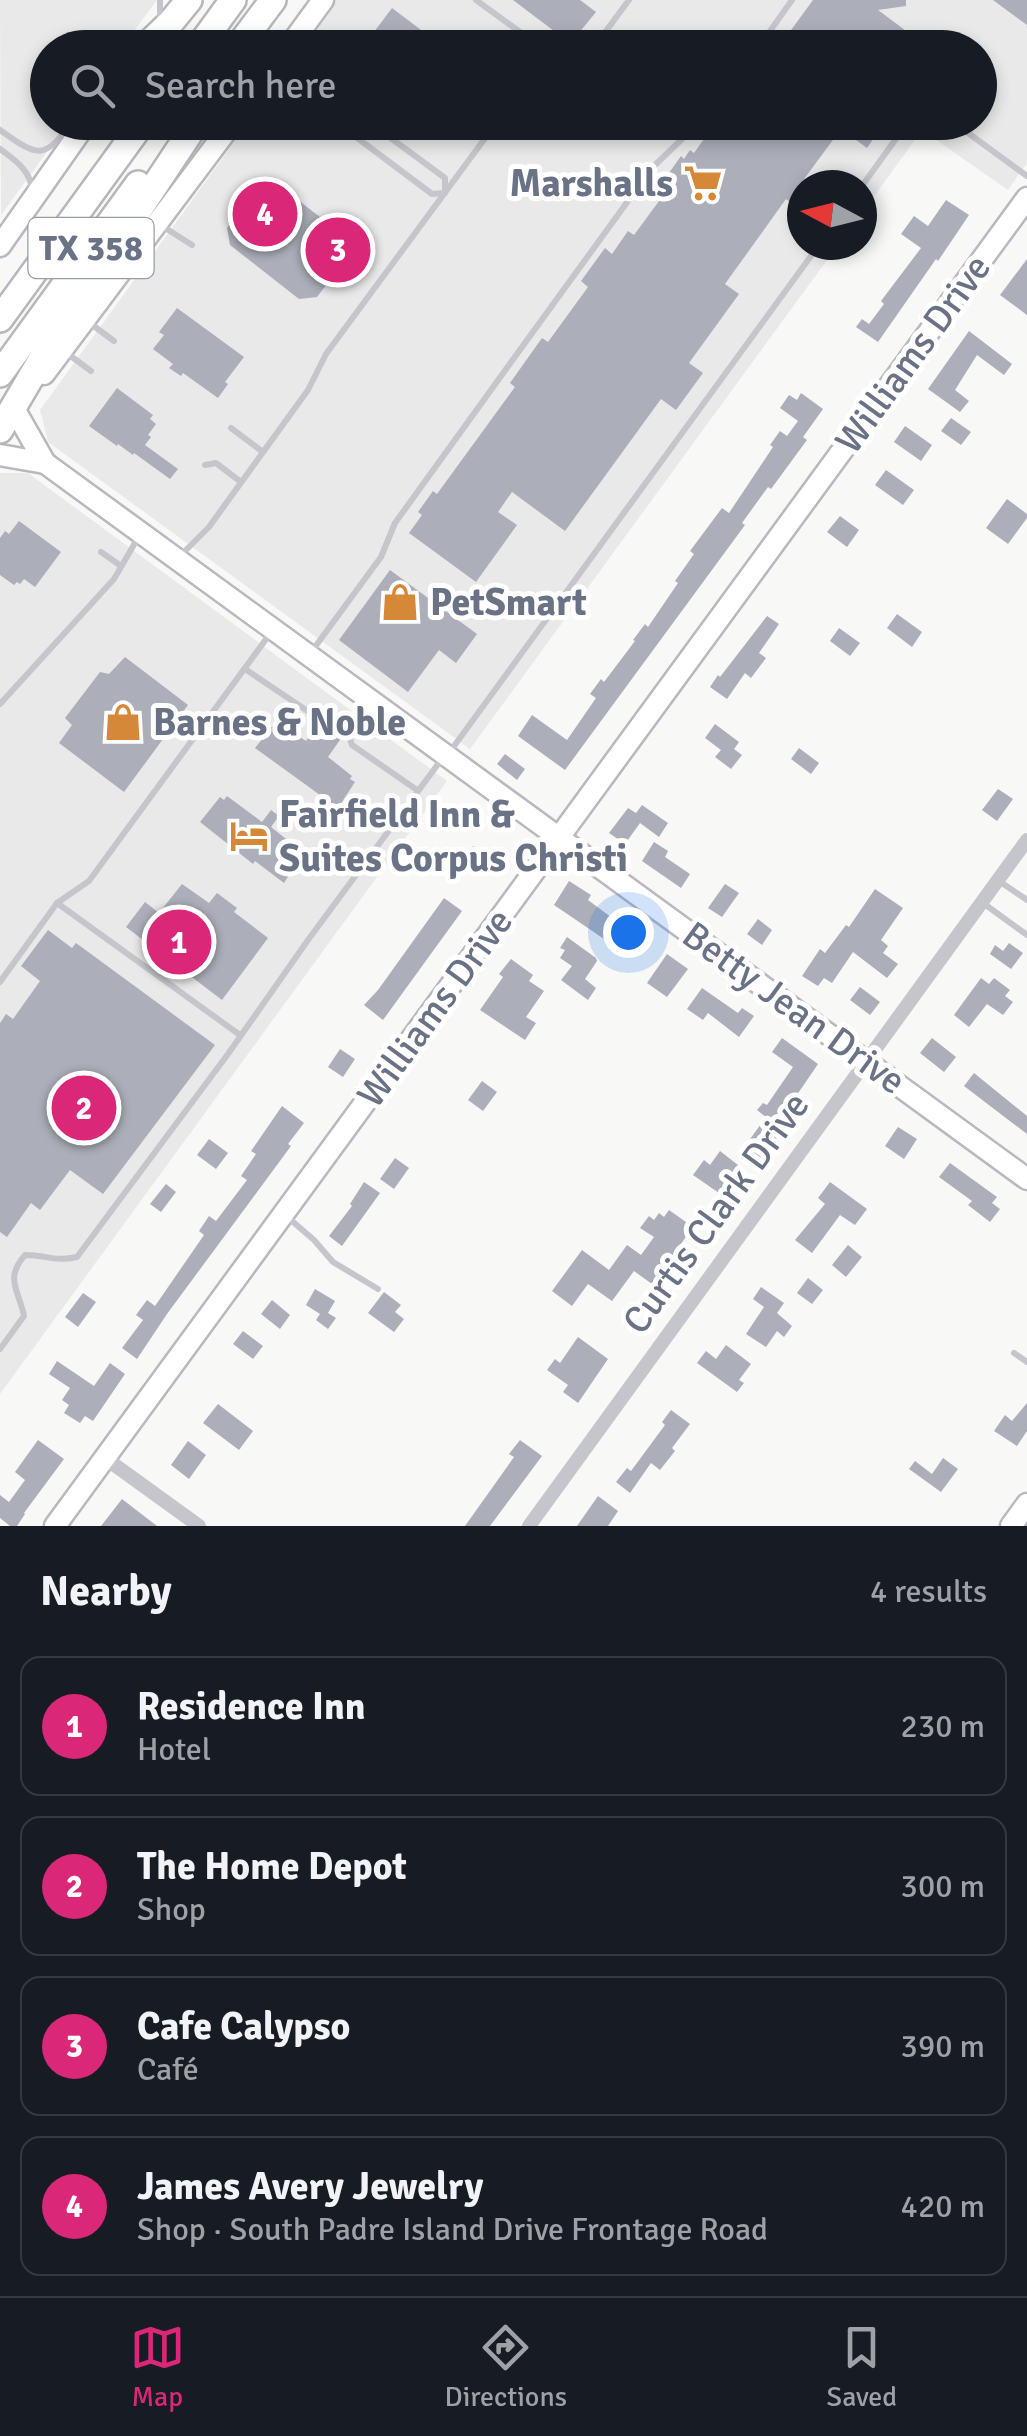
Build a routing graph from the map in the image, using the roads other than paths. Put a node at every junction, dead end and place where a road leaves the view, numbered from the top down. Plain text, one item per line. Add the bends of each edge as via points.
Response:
1 (175, 0) edge
2 (189, 0) edge
3 (233, 0) edge
4 (273, 0) edge
5 (323, 0) edge
6 (476, 0) edge
7 (628, 0) edge
8 (792, 0) edge
9 (160, 10) edge
10 (162, 30) edge
11 (211, 30) edge
12 (250, 30) edge
13 (302, 30) edge
14 (517, 30) edge
15 (607, 30) edge
16 (771, 30) edge
17 (0, 130) edge
18 (58, 140) edge
19 (74, 140) edge
20 (131, 140) edge
21 (169, 140) edge
22 (185, 140) edge
23 (220, 140) edge
24 (360, 140) edge
25 (394, 140) edge
26 (485, 140) edge
27 (681, 140) edge
28 (895, 140) edge
29 (978, 140) edge
30 (0, 150) edge
31 (874, 170) edge
32 (1027, 176) edge
33 (446, 193) junction
34 (33, 200) junction
35 (1024, 209) edge
36 (158, 223) junction
37 (0, 246) edge
38 (192, 246) dead end
39 (808, 260) edge
40 (0, 319) edge
41 (85, 320) junction
42 (114, 341) dead end
43 (63, 350) junction
44 (91, 371) dead end
45 (0, 374) edge
46 (5, 426) edge
47 (231, 428) dead end
48 (263, 452) junction
49 (0, 455) edge
50 (45, 463) junction
51 (205, 465) dead end
52 (242, 482) junction
53 (141, 533) junction
54 (102, 552) dead end
55 (176, 559) junction
56 (122, 566) junction
57 (273, 630) junction
58 (308, 656) junction
59 (244, 669) junction
60 (0, 704) edge
61 (312, 714) junction
62 (316, 728) dead end
63 (338, 744) dead end
64 (352, 746) junction
65 (446, 756) junction
66 (418, 790) junction
67 (560, 838) junction
68 (1027, 840) edge
69 (998, 880) junction
70 (1027, 900) edge
71 (982, 902) junction
72 (57, 904) junction
73 (1027, 935) edge
74 (0, 982) edge
75 (240, 1035) junction
76 (866, 1061) junction
77 (1027, 1179) edge
78 (284, 1214) junction
79 (378, 1289) dead end
80 (0, 1349) edge
81 (1014, 1353) dead end
82 (1027, 1362) edge
83 (105, 1458) junction
84 (1027, 1504) edge
85 (56, 1526) edge
86 (199, 1526) edge
87 (530, 1526) edge
88 (1011, 1526) edge

1 - 9 street
2 - 10 highway
3 - 11 highway
4 - 12 highway
5 - 13 street
6 - 14 lane
7 - 15 lane
8 - 16 lane
17 - 18 lane via 33,151
19 - 34 street
20 - 40 highway, TX 358
21 - 45 highway, TX 358
22 - 46 highway via 54,338
23 - 36 street
24 - 33 lane via 432,194
25 - 33 lane via 445,178
26 - 33 lane
27 - 58 lane via 652,168 532,332
28 - 31 lane
29 - 32 lane
30 - 34 lane via 26,170
33 - 48 lane via 326,354
34 - 37 street
35 - 67 street, Williams Drive
36 - 38 lane
36 - 41 street
39 - 65 lane
41 - 42 lane
41 - 43 street
43 - 44 lane
43 - 46 street
46 - 50 street
47 - 48 lane
48 - 52 lane
49 - 50 street
50 - 53 street, Betty Jean Drive
51 - 52 lane via 216,464
52 - 55 lane
53 - 55 street, Betty Jean Drive
53 - 56 lane
54 - 56 lane
55 - 57 street, Betty Jean Drive
56 - 60 lane
57 - 58 street, Betty Jean Drive
57 - 59 lane
58 - 65 street, Betty Jean Drive
59 - 61 lane
59 - 72 lane via 89,881
61 - 62 lane
61 - 64 lane via 327,714 346,727
63 - 64 lane
64 - 66 lane
65 - 66 lane
65 - 67 street, Betty Jean Drive
66 - 75 lane
67 - 76 street, Betty Jean Drive
67 - 78 street, Williams Drive
68 - 69 street, Curtis Clark Drive
69 - 70 lane
69 - 71 street, Curtis Clark Drive
71 - 73 lane
71 - 76 street, Curtis Clark Drive
72 - 74 lane
72 - 75 lane
75 - 80 lane via 77,1256 25,1256 15,1266 12,1282 24,1316
76 - 77 street, Betty Jean Drive
76 - 87 street, Curtis Clark Drive
78 - 79 lane via 333,1262
78 - 83 street, Williams Drive
81 - 82 lane
83 - 85 street, Williams Drive
83 - 86 street
84 - 88 street

